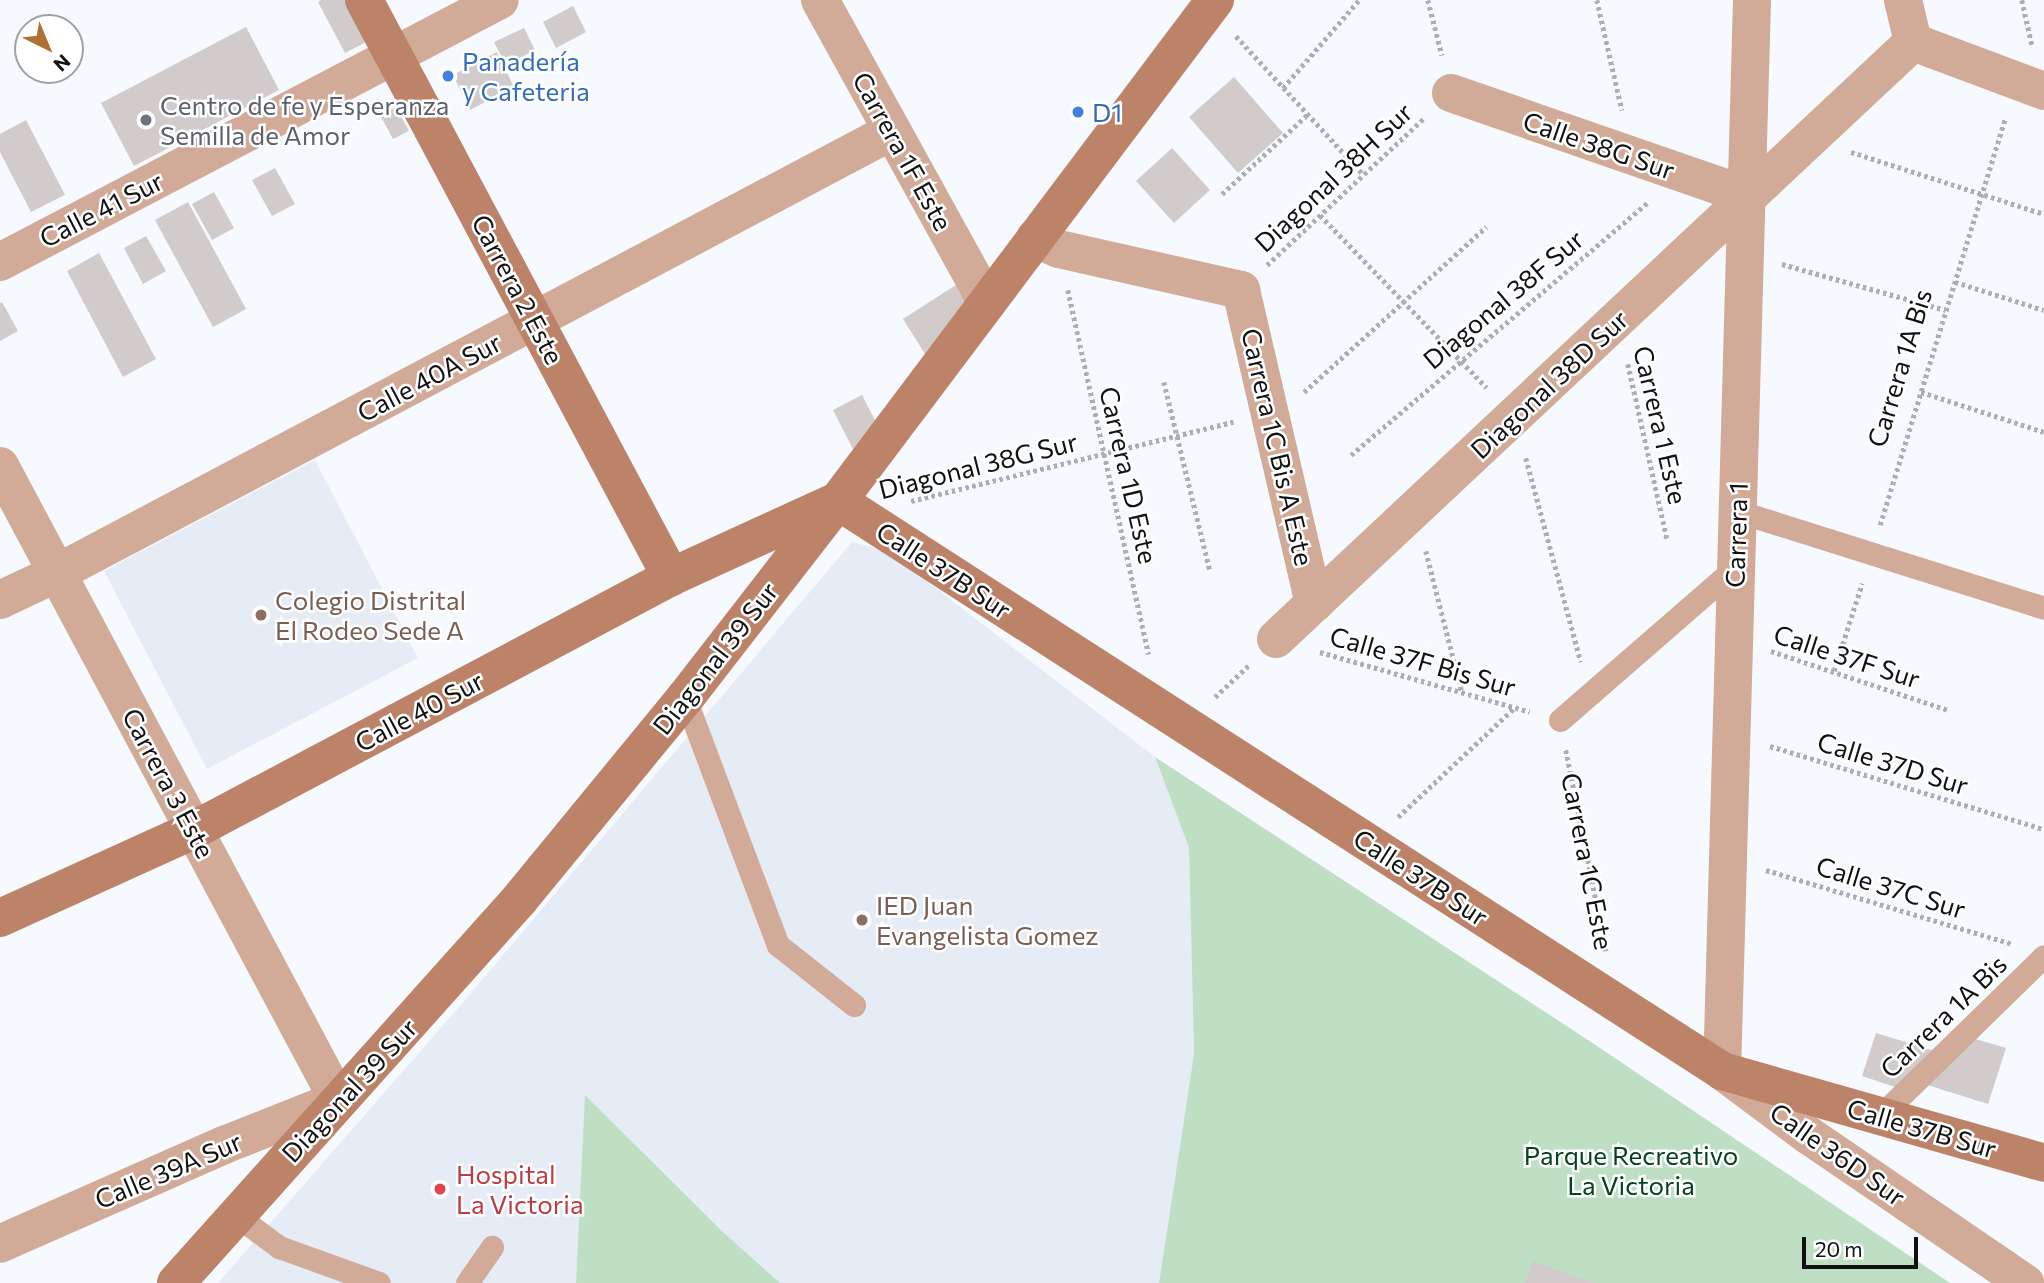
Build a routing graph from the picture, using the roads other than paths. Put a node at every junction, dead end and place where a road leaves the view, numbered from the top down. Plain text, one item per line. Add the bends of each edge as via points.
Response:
1 (364, 0) edge
2 (500, 0) edge
3 (820, 0) edge
4 (1752, 0) edge
5 (1903, 0) edge
6 (1210, 2) edge
7 (1913, 42) junction
8 (394, 57) junction
9 (2030, 86) edge
10 (1451, 93) road end
11 (892, 131) junction
12 (1748, 196) junction
13 (1047, 244) junction
14 (0, 262) edge
15 (987, 303) junction
16 (535, 321) junction
17 (0, 466) edge
18 (848, 508) junction
19 (1737, 511) junction
20 (1735, 567) junction
21 (57, 573) junction
22 (671, 577) junction
23 (0, 600) edge
24 (1314, 604) junction
25 (2044, 608) edge
26 (1276, 639) road end
27 (685, 698) junction
28 (1560, 720) road end
29 (194, 830) junction
30 (0, 918) edge
31 (2044, 956) edge
32 (854, 1005) dead end
33 (1722, 1071) junction
34 (338, 1100) junction
35 (1880, 1116) junction
36 (2044, 1163) edge
37 (236, 1215) junction
38 (0, 1244) edge
39 (492, 1247) dead end
40 (176, 1283) edge
41 (379, 1283) edge
42 (467, 1283) edge
43 (2025, 1283) edge

1 - 8 street, Carrera 2 Este
2 - 8 street, Calle 41 Sur
3 - 11 street, Carrera 1F Este
4 - 12 street, Carrera 1
5 - 7 street
6 - 13 street, Diagonal 39 Sur
7 - 9 street
7 - 12 street, Diagonal 38D Sur
8 - 14 street, Calle 41 Sur
8 - 16 street, Carrera 2 Este
10 - 12 street, Calle 38G Sur
11 - 15 street, Carrera 1F Este
11 - 16 street, Calle 40A Sur
12 - 19 street, Carrera 1
12 - 24 street, Diagonal 38D Sur
13 - 15 street, Diagonal 39 Sur
13 - 24 street, Carrera 1C Bis A Este via 1241,290
15 - 18 street, Diagonal 39 Sur
16 - 21 street, Calle 40A Sur
16 - 22 street, Carrera 2 Este
17 - 21 street, Carrera 3 Este
18 - 22 street, Calle 40 Sur
18 - 27 street, Diagonal 39 Sur
18 - 33 street, Calle 37B Sur
19 - 20 street, Carrera 1
19 - 25 lane
20 - 28 lane
20 - 33 street, Carrera 1
21 - 23 street, Calle 40A Sur
21 - 29 street, Carrera 3 Este
22 - 29 street, Calle 40 Sur
24 - 26 street, Diagonal 38D Sur
27 - 32 lane via 778,945
27 - 34 street, Diagonal 39 Sur via 519,900
29 - 30 street, Calle 40 Sur
29 - 34 street, Carrera 3 Este
31 - 35 lane, Carrera 1A Bis
33 - 35 street, Calle 37B Sur
33 - 43 street, Calle 36D Sur
34 - 37 street, Diagonal 39 Sur
34 - 38 street, Calle 39A Sur
35 - 36 street, Calle 37B Sur
37 - 40 street, Diagonal 39 Sur
37 - 41 lane via 279,1247
39 - 42 lane

